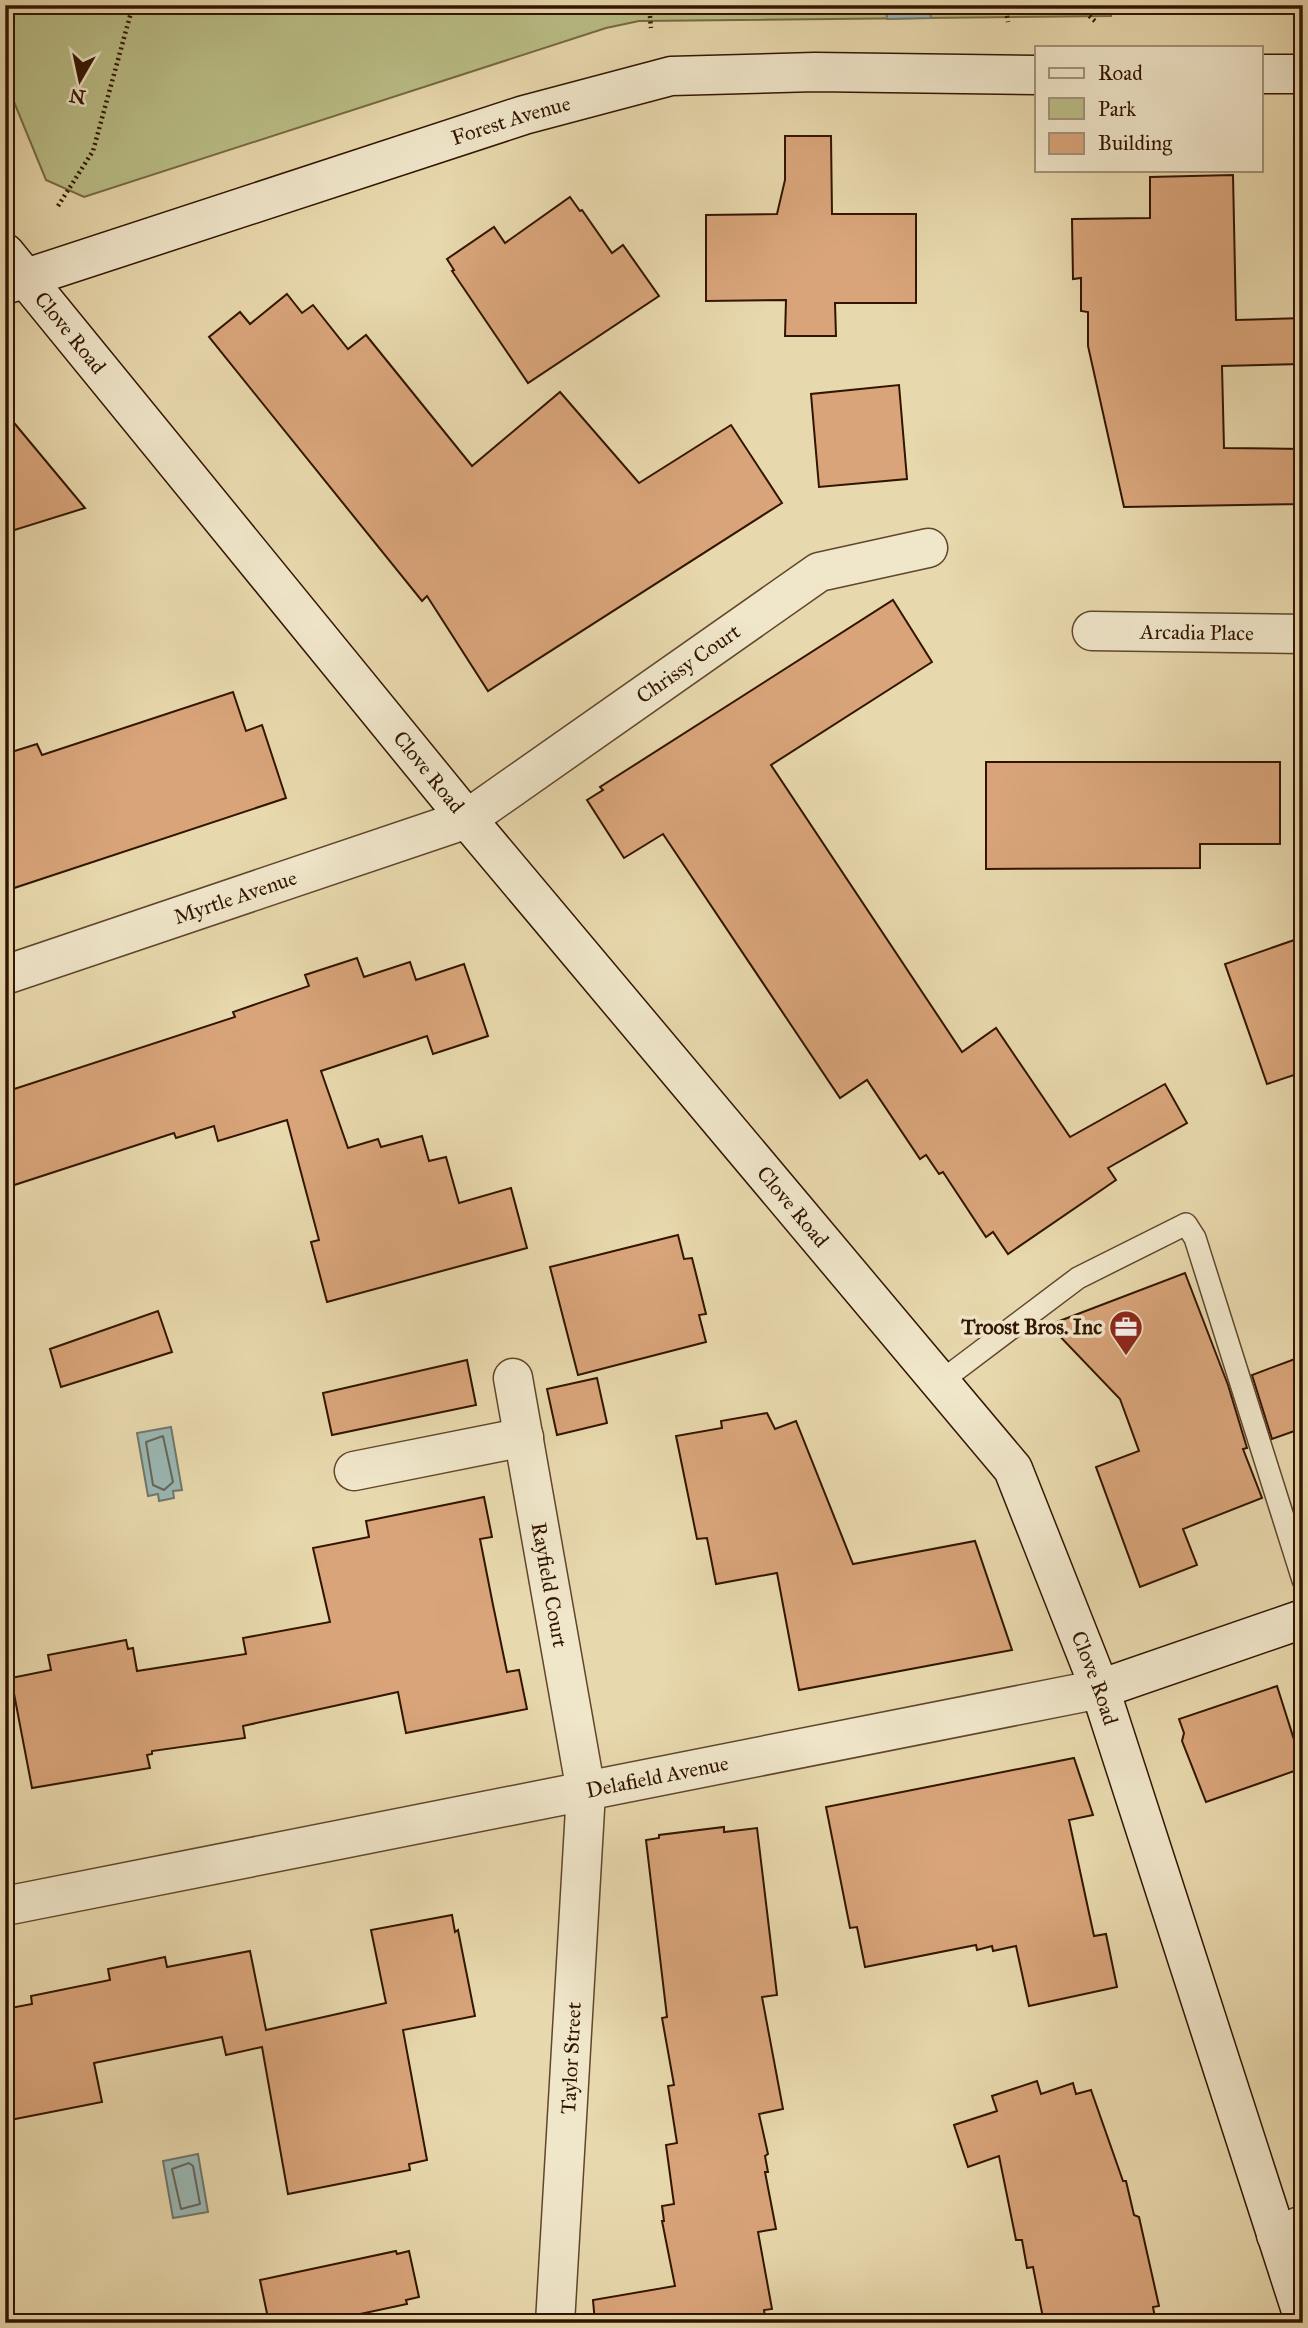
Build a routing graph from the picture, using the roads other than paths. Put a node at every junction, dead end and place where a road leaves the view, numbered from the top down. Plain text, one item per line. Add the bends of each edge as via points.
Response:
1 (1262, 74) edge
2 (1303, 74) edge
3 (1035, 75) edge
4 (11, 272) edge
5 (929, 548) dead end
6 (1092, 631) dead end
7 (1303, 635) edge
8 (467, 819) junction
9 (5, 975) edge
10 (513, 1378) dead end
11 (940, 1382) junction
12 (524, 1437) junction
13 (354, 1471) dead end
14 (1303, 1580) edge
15 (1303, 1619) edge
16 (1100, 1689) junction
17 (586, 1792) junction
18 (5, 1906) edge
19 (1289, 2230) edge
20 (1303, 2317) edge
21 (555, 2323) edge

1 - 2 street
3 - 4 street, Forest Avenue via 815,72 671,76 524,115
4 - 8 street, Clove Road
5 - 8 street, Chrissy Court via 819,572
6 - 7 street, Arcadia Place
8 - 9 street, Myrtle Avenue
8 - 11 street, Clove Road
10 - 12 street, Rayfield Court
11 - 14 lane via 1078,1278 1186,1224 1195,1238
11 - 16 street, Clove Road via 1013,1469
12 - 13 street
12 - 17 street, Rayfield Court
15 - 16 street, Delafield Avenue
16 - 17 street, Delafield Avenue
16 - 19 street, Clove Road
17 - 18 street, Delafield Avenue
17 - 21 street, Taylor Street
19 - 20 street, Clove Road

